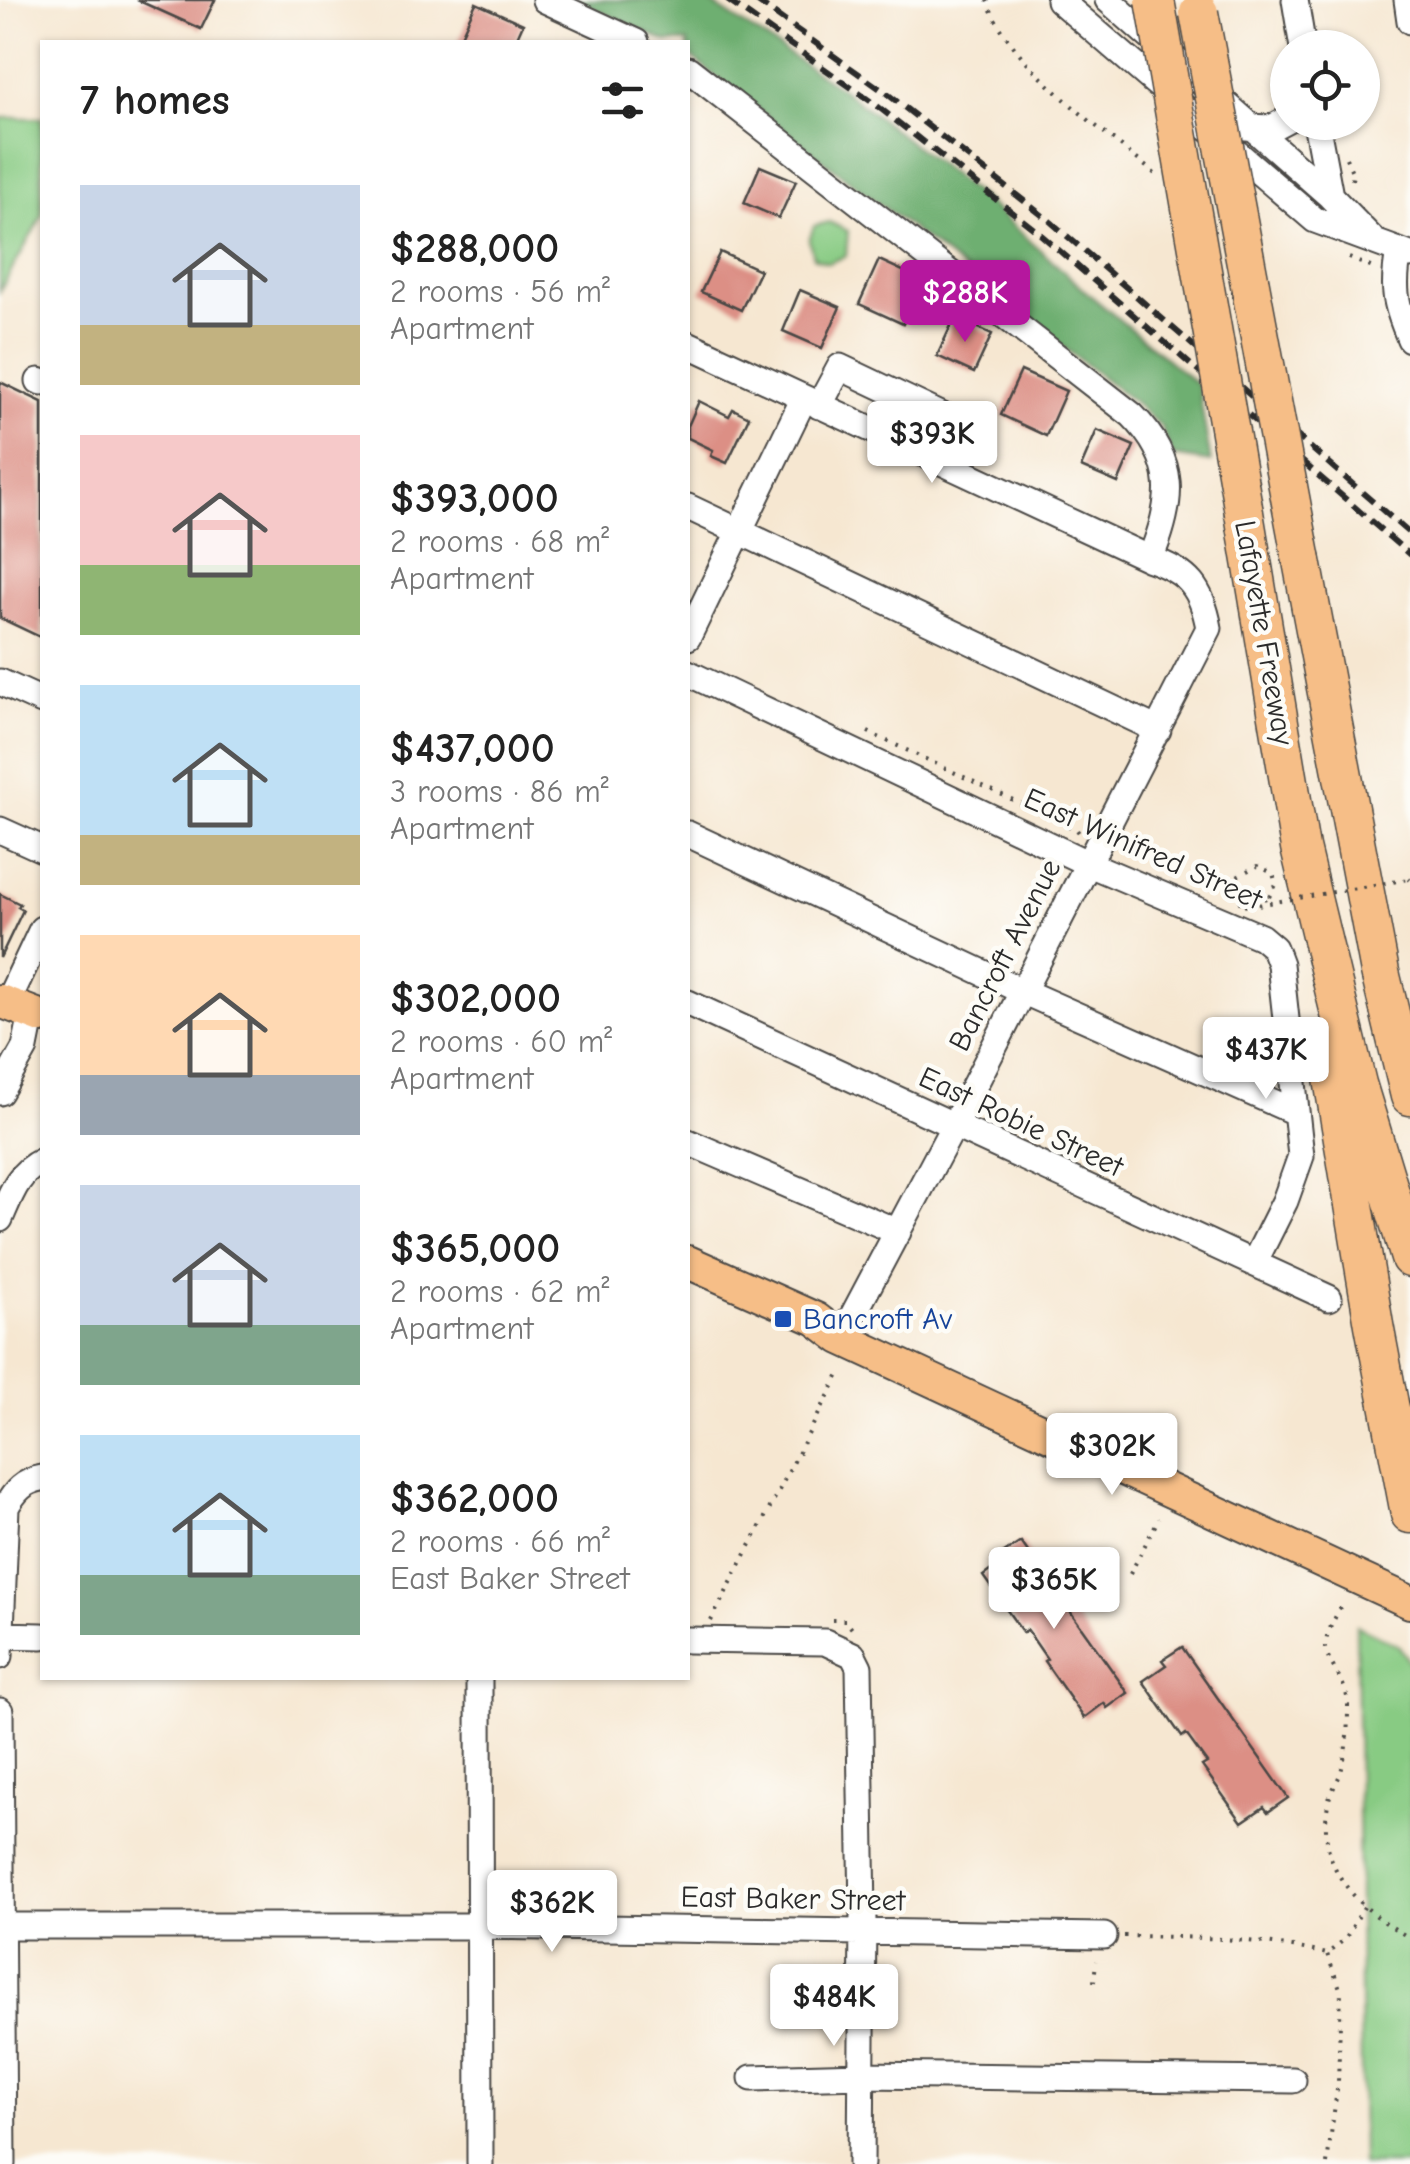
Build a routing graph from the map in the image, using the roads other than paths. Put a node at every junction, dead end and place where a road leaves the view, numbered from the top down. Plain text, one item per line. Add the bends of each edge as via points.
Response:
1 (546, 0) edge
2 (1059, 0) edge
3 (1108, 0) edge
4 (1156, 0) edge
5 (1295, 0) edge
6 (1407, 0) edge
7 (1198, 7) edge
8 (1410, 21) edge
9 (1300, 30) edge
10 (632, 40) edge
11 (690, 71) edge
12 (1160, 88) junction
13 (1270, 128) edge
14 (1253, 130) junction
15 (1319, 140) edge
16 (1330, 196) junction
17 (1370, 238) junction
18 (1405, 253) edge
19 (1410, 339) edge
20 (690, 345) edge
21 (812, 402) junction
22 (946, 462) junction
23 (690, 507) edge
24 (740, 531) junction
25 (1150, 559) junction
26 (1316, 632) junction
27 (690, 633) edge
28 (690, 673) edge
29 (2, 687) edge
30 (40, 700) edge
31 (1158, 730) junction
32 (0, 830) edge
33 (690, 835) edge
34 (1300, 848) junction
35 (40, 849) edge
36 (1089, 864) junction
37 (36, 959) edge
38 (1410, 984) edge
39 (1022, 991) junction
40 (690, 1004) edge
41 (20, 1009) edge
42 (0, 1092) edge
43 (1410, 1096) edge
44 (1295, 1112) junction
45 (954, 1127) junction
46 (690, 1143) edge
47 (40, 1162) edge
48 (0, 1219) edge
49 (898, 1232) junction
50 (1410, 1258) edge
51 (690, 1263) edge
52 (1254, 1264) junction
53 (690, 1280) edge
54 (1329, 1298) dead end
55 (841, 1338) junction
56 (40, 1479) edge
57 (3, 1506) edge
58 (1410, 1514) edge
59 (1410, 1602) edge
60 (40, 1636) edge
61 (699, 1640) edge
62 (1, 1642) edge
63 (479, 1680) edge
64 (0, 1711) edge
65 (0, 1926) edge
66 (479, 1926) junction
67 (863, 1933) junction
68 (1104, 1936) road end
69 (2, 2070) edge
70 (862, 2075) junction
71 (752, 2078) dead end
72 (1293, 2080) dead end
73 (3, 2164) edge
74 (480, 2164) edge
75 (861, 2164) edge

1 - 10 street
2 - 12 street
3 - 14 street
4 - 34 highway, Lafayette Freeway, bridge
5 - 9 street
6 - 8 street
7 - 26 highway, Lafayette Freeway, bridge
11 - 25 street via 1153,436 1168,483 1168,509
12 - 14 street
12 - 17 street via 1316,220
13 - 14 street
14 - 16 street
15 - 16 street
16 - 17 street
17 - 18 street
18 - 19 street via 1394,276 1394,304
20 - 21 street
21 - 22 street
21 - 22 street via 840,367 964,426
21 - 24 street
22 - 25 street
23 - 24 street
24 - 27 street
24 - 31 street
25 - 31 street, Bancroft Avenue via 1173,567 1202,597 1208,628
26 - 38 highway via 1382,913
26 - 43 highway, Lafayette Freeway
28 - 36 street, East Winifred Street
29 - 30 street
31 - 36 street, Bancroft Avenue
32 - 35 street
33 - 39 street
34 - 50 highway, Lafayette Freeway via 1357,1084
34 - 58 highway via 1322,1013
36 - 39 street, Bancroft Avenue
36 - 44 street, East Winifred Street via 1261,936 1274,948
37 - 41 street
39 - 44 street
39 - 45 street, Bancroft Avenue
40 - 45 street, East Robie Street
41 - 42 street via 24,1048
44 - 52 street, East Winifred Street via 1301,1156
45 - 49 street, Bancroft Avenue
45 - 52 street, East Robie Street
46 - 49 street
47 - 48 street via 14,1184
49 - 55 street, Bancroft Avenue
51 - 55 main road
52 - 54 street, East Robie Street
53 - 55 main road via 808,1332
55 - 59 main road
56 - 57 street via 24,1484
57 - 62 street
60 - 62 street
61 - 67 street via 824,1642 853,1655 861,1681
63 - 66 street
64 - 65 street
65 - 66 street, East Baker Street
65 - 69 street
66 - 67 street, East Baker Street
66 - 74 street
67 - 68 street, East Baker Street
67 - 70 street
69 - 73 street
70 - 71 street
70 - 72 street
70 - 75 street

